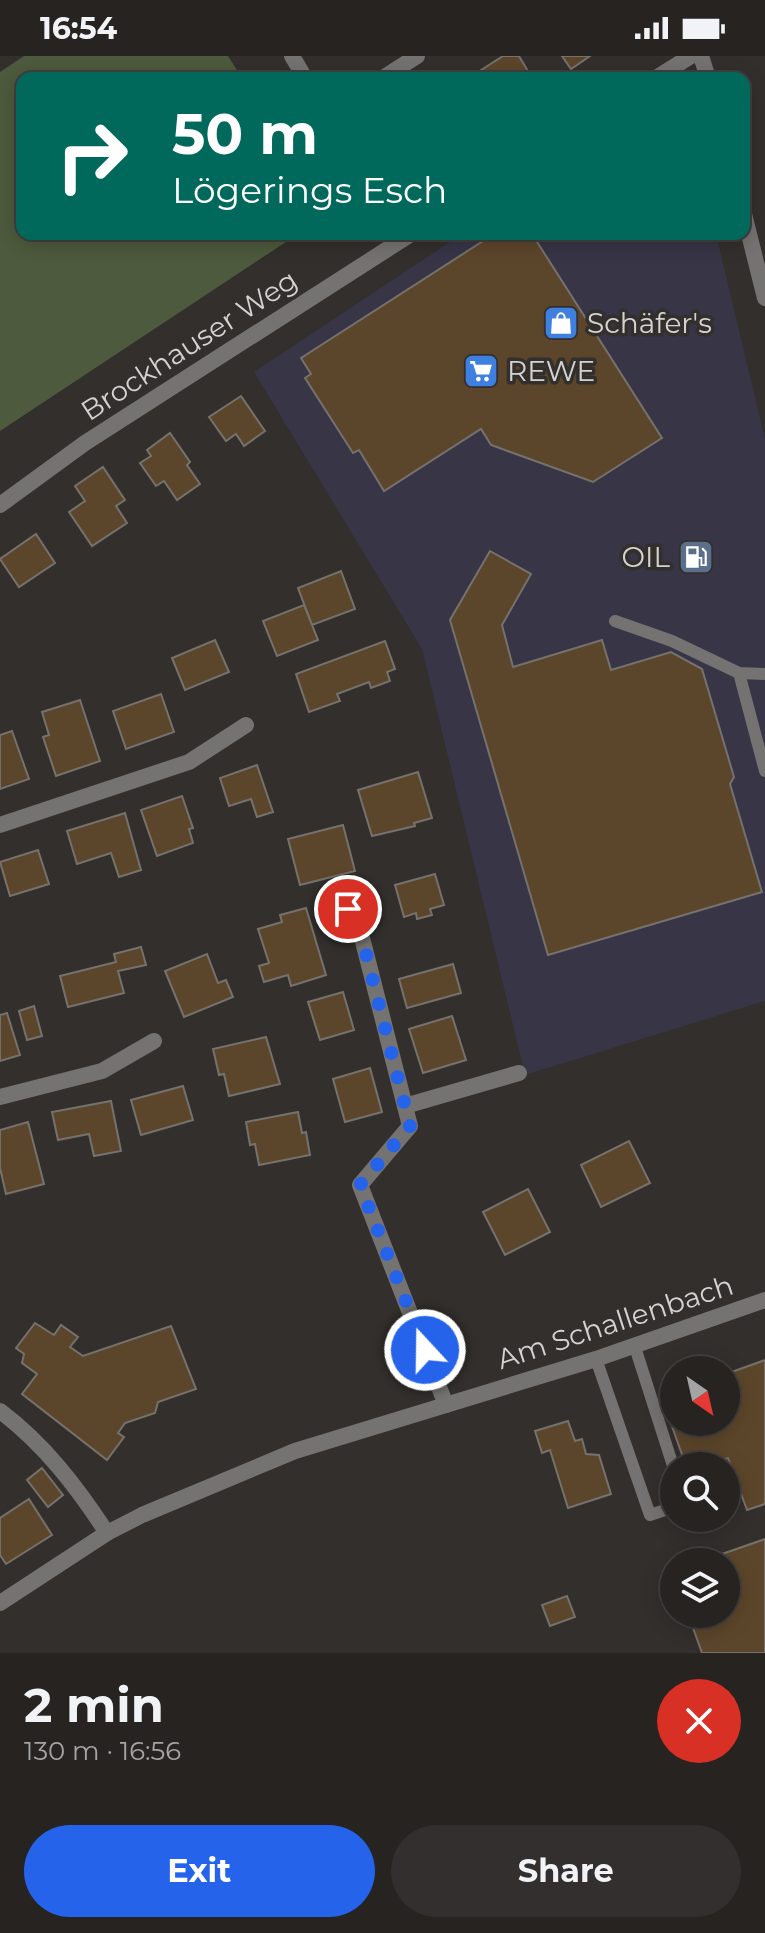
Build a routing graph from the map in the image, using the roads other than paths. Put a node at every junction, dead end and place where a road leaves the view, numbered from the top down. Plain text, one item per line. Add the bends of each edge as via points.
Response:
1 (417, 56) edge
2 (691, 56) edge
3 (392, 72) edge
4 (666, 72) edge
5 (750, 238) edge
6 (400, 240) edge
7 (765, 298) edge
8 (0, 505) edge
9 (615, 621) dead end
10 (739, 673) junction
11 (765, 674) edge
12 (246, 725) dead end
13 (765, 771) edge
14 (0, 825) edge
15 (348, 909) dead end
16 (154, 1041) dead end
17 (519, 1073) dead end
18 (0, 1097) edge
19 (405, 1106) junction
20 (765, 1300) edge
21 (634, 1344) junction
22 (596, 1359) junction
23 (446, 1405) junction
24 (0, 1411) edge
25 (669, 1452) edge
26 (660, 1512) edge
27 (107, 1533) junction
28 (0, 1603) edge

1 - 3 street
2 - 4 street
5 - 7 street
6 - 8 street, Brockhauser Weg via 85,443
9 - 10 lane
10 - 11 lane
10 - 13 lane
12 - 14 street via 189,762
15 - 19 street via 359,926
16 - 18 street via 102,1071
17 - 19 street
19 - 23 street via 410,1126 360,1185
20 - 21 street, Am Schallenbach
21 - 22 street, Am Schallenbach
21 - 25 lane
22 - 23 street, Am Schallenbach
22 - 26 lane via 650,1515
23 - 27 street, Am Schallenbach via 295,1451
24 - 27 street via 29,1432
27 - 28 street, Am Schallenbach

